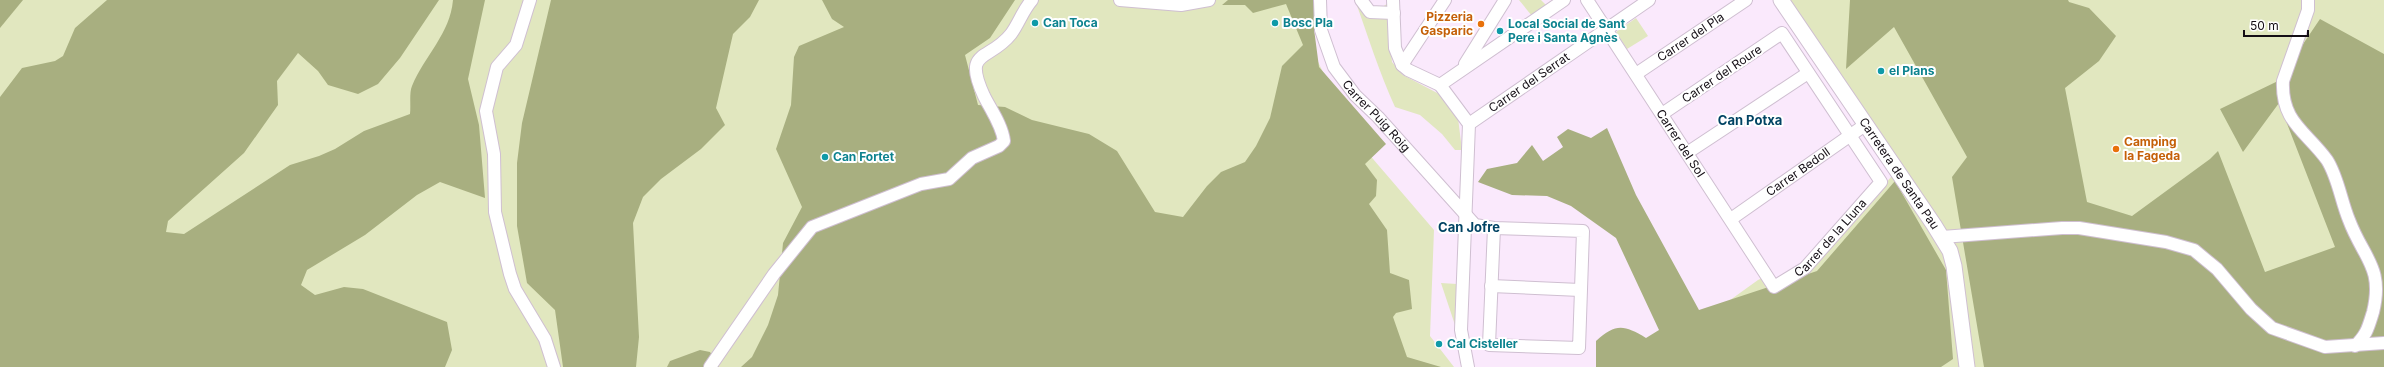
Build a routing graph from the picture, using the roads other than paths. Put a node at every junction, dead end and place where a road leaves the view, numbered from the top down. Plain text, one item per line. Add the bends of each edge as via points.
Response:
1 (530, 0) edge
2 (1032, 0) edge
3 (1120, 0) edge
4 (1209, 0) edge
5 (1320, 0) edge
6 (1361, 0) edge
7 (1394, 0) edge
8 (1445, 0) edge
9 (1505, 0) edge
10 (1564, 0) edge
11 (1587, 0) edge
12 (1649, 0) edge
13 (1746, 0) edge
14 (1781, 0) edge
15 (2308, 0) edge
16 (1394, 13) junction
17 (1606, 29) junction
18 (1402, 65) junction
19 (1464, 67) junction
20 (1808, 73) junction
21 (1636, 74) junction
22 (1440, 85) junction
23 (1662, 114) junction
24 (1469, 124) junction
25 (1865, 124) junction
26 (1849, 136) junction
27 (1688, 153) junction
28 (1465, 216) junction
29 (1731, 219) junction
30 (1494, 228) junction
31 (1942, 237) junction
32 (1491, 286) junction
33 (1774, 287) joint
34 (1580, 290) junction
35 (2384, 343) edge
36 (2355, 346) junction
37 (554, 367) edge
38 (710, 367) edge
39 (1468, 367) edge
40 (1967, 367) edge

1 - 37 street via 516,45 497,67 486,111 494,154 495,212 510,274 515,289 545,339
2 - 38 street via 1010,35 979,58 975,69 977,80 1002,130 1004,141 999,146 972,158 949,179 921,184 812,227 774,274
3 - 4 street via 1181,5
5 - 28 street, Carrer Puig Roig via 1322,30 1334,67 1355,95 1378,117
6 - 16 street via 1370,12
7 - 16 street
8 - 18 street
9 - 19 street
10 - 19 street
11 - 17 street, Carrer del Sol
12 - 17 street, Carrer del Serrat
13 - 21 street, Carrer del Pla
14 - 25 main road, Carretera de Santa Pau
15 - 36 street via 2308,10 2283,81 2282,94 2286,108 2296,125 2332,169 2350,223 2374,267 2378,285 2376,300 2366,336
16 - 18 street via 1396,48
17 - 21 street, Carrer del Sol
17 - 24 street, Carrer del Serrat
18 - 22 street
19 - 22 street
20 - 23 street, Carrer del Roure via 1782,33
20 - 26 street
20 - 27 street
21 - 23 street, Carrer del Sol
22 - 24 street
23 - 27 street, Carrer del Sol
24 - 28 street
25 - 26 street, Carrer Bedoll
25 - 31 main road, Carretera de Santa Pau
26 - 29 street, Carrer Bedoll
26 - 33 street, Carrer de la Lluna via 1880,182 1805,268
27 - 29 street, Carrer del Sol
28 - 30 street, Carrer Puig Roig via 1475,225
28 - 39 street via 1461,330
29 - 33 street, Carrer del Sol
30 - 32 street
30 - 34 street, Carrer Puig Roig via 1583,231
31 - 36 street via 2079,228 2166,242 2194,250 2217,269 2251,309 2272,328 2325,347
31 - 40 main road, Carretera de Santa Pau via 1950,251 1958,286
32 - 34 street
32 - 34 street via 1489,345 1579,348
35 - 36 street

